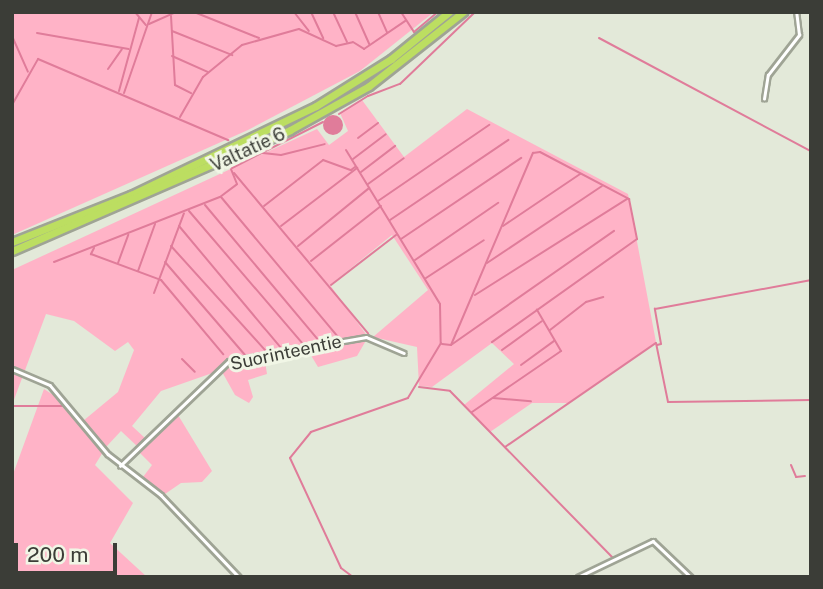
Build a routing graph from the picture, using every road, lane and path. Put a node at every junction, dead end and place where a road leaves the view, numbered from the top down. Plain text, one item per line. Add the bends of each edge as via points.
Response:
1 (449, 12) edge
2 (463, 12) edge
3 (796, 12) edge
4 (764, 99) dead end
5 (12, 242) edge
6 (12, 251) edge
7 (404, 353) dead end
8 (12, 369) edge
9 (120, 466) junction
10 (239, 577) edge
11 (578, 577) edge
12 (691, 577) edge

1 - 5 highway, Valtatie 6 via 391,59 316,106 131,195
2 - 6 highway, Valtatie 6 via 379,79 290,130
3 - 4 street via 799,35 768,75
7 - 9 street, Suorinteentie via 366,337 229,361
8 - 9 street via 35,375 53,389
9 - 10 street via 161,495
11 - 12 street via 653,541

